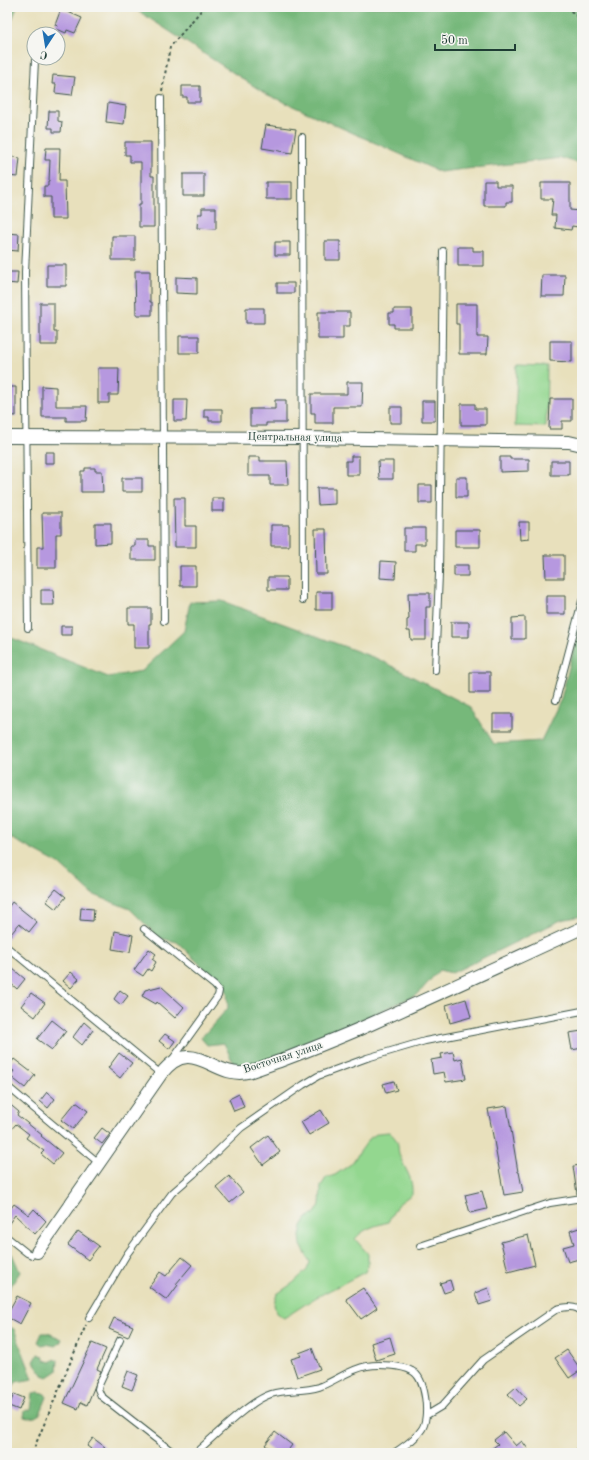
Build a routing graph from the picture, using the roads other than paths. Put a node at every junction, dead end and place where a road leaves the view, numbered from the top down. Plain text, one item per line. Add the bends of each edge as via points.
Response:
1 (35, 66) edge
2 (161, 98) road end
3 (302, 137) dead end
4 (443, 251) dead end
5 (7, 437) edge
6 (26, 437) junction
7 (163, 437) junction
8 (302, 438) junction
9 (442, 440) junction
10 (582, 445) edge
11 (303, 600) dead end
12 (582, 601) edge
13 (164, 621) dead end
14 (28, 628) dead end
15 (435, 670) dead end
16 (556, 700) dead end
17 (582, 928) edge
18 (144, 929) dead end
19 (7, 947) edge
20 (582, 1011) edge
21 (164, 1070) junction
22 (7, 1086) edge
23 (99, 1163) junction
24 (582, 1198) edge
25 (7, 1237) edge
26 (420, 1246) dead end
27 (37, 1252) joint
28 (582, 1312) edge
29 (89, 1318) road end
30 (120, 1340) dead end
31 (426, 1415) junction
32 (582, 1449) edge
33 (174, 1453) edge
34 (195, 1453) edge
35 (394, 1453) edge
36 (577, 1453) edge

1 - 6 lane via 25,272
2 - 7 lane
3 - 8 lane
4 - 9 lane
5 - 6 street, Центральная улица
6 - 7 street, Центральная улица
6 - 14 lane
7 - 8 street, Центральная улица
7 - 13 lane
8 - 9 street, Центральная улица
8 - 11 lane
9 - 10 street, Центральная улица via 568,442
9 - 15 lane
12 - 16 lane
17 - 21 street, Восточная улица via 322,1046 248,1072 223,1070 193,1057 181,1058
18 - 21 lane via 219,991 218,996
19 - 21 lane
20 - 29 lane via 425,1041 367,1058 308,1082 241,1128 172,1193 127,1254
21 - 23 street
22 - 23 lane
23 - 27 street
24 - 26 lane via 550,1203
25 - 27 lane via 27,1253 32,1255
28 - 31 lane via 571,1306 557,1308 482,1360 442,1406
30 - 33 lane via 99,1385 99,1393
31 - 34 lane via 427,1408 420,1381 412,1371 385,1366 366,1366 312,1389 282,1391 263,1397
31 - 35 lane via 425,1422 416,1436
32 - 36 lane

